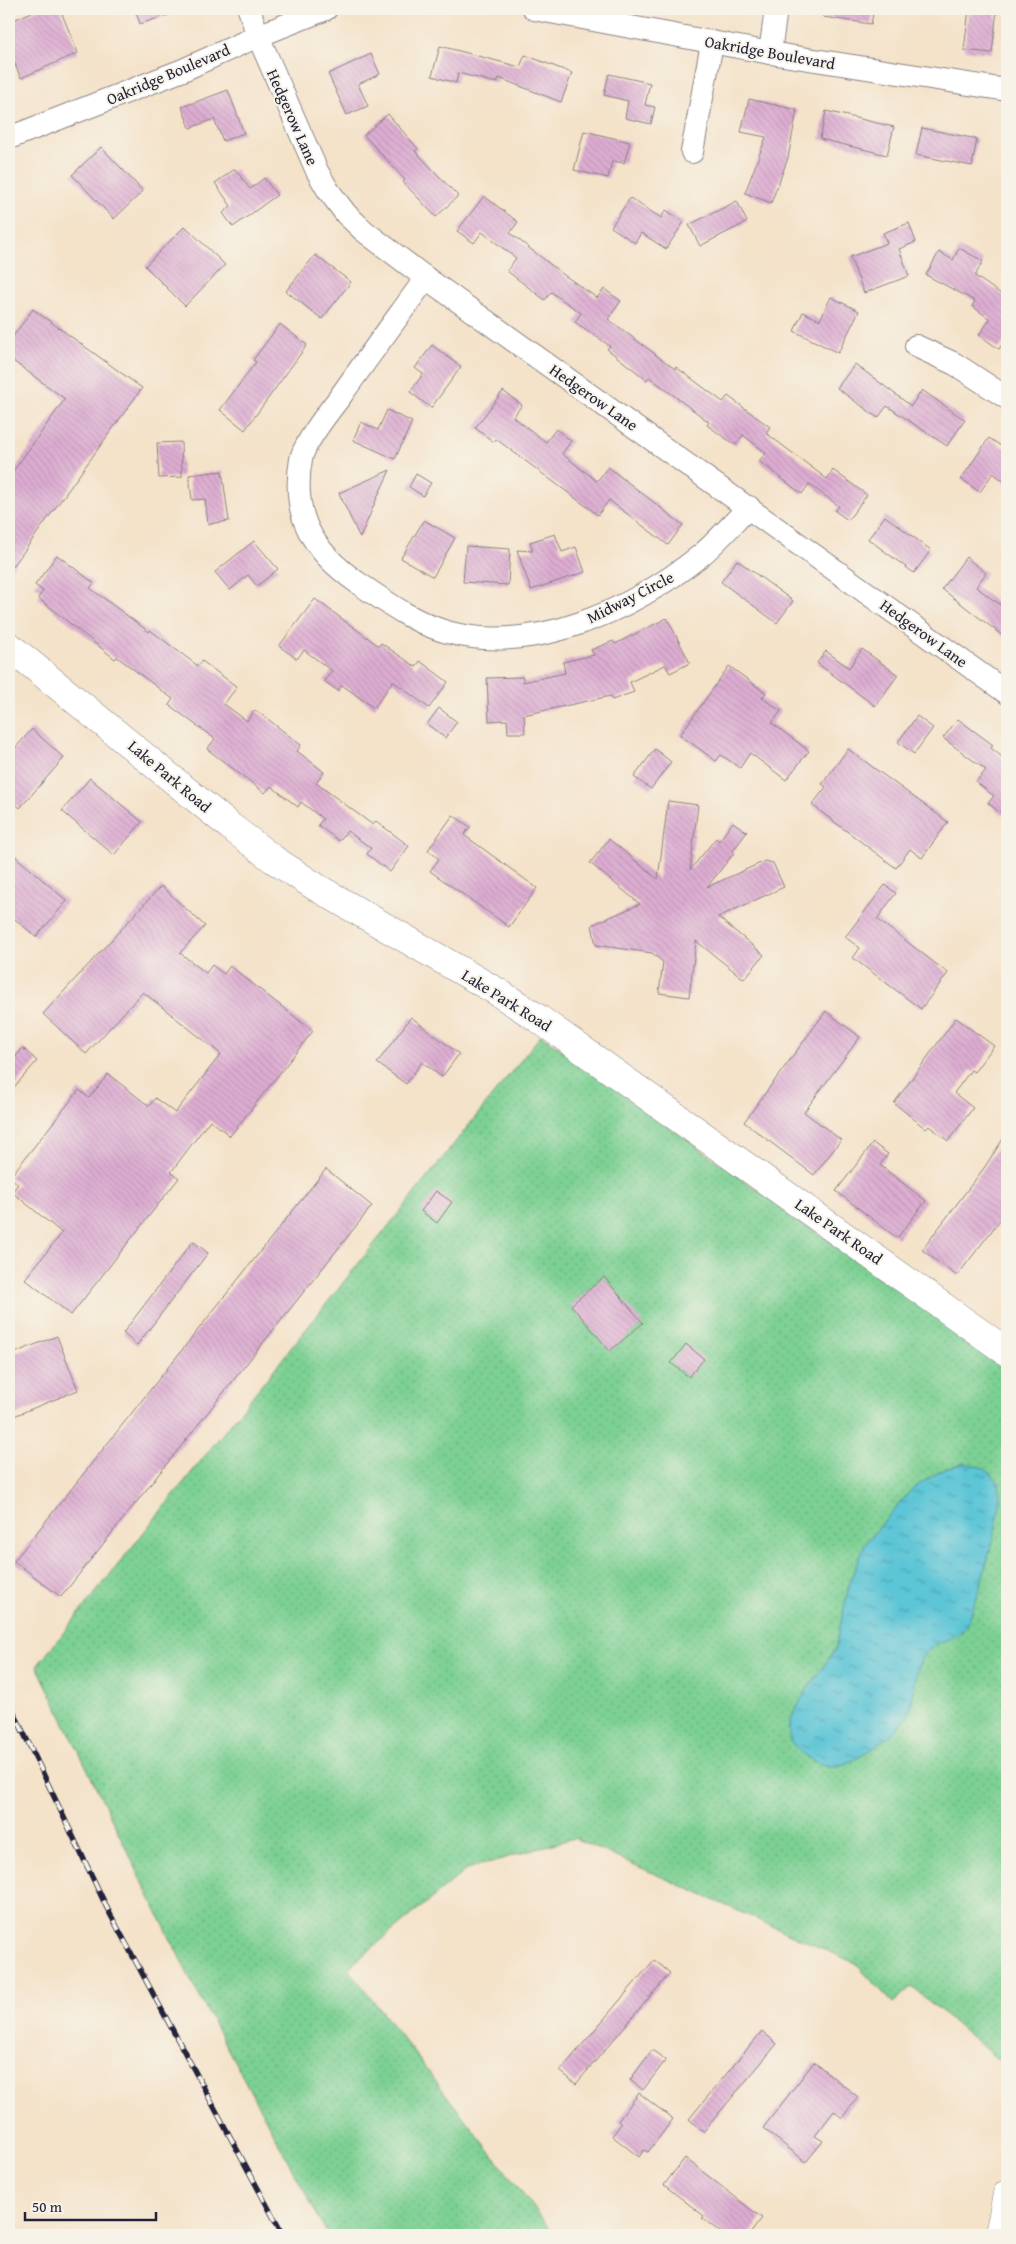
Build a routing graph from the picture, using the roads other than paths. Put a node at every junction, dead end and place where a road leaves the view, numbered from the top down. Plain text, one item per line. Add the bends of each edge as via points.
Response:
1 (249, 9) edge
2 (326, 9) edge
3 (534, 9) edge
4 (776, 9) edge
5 (258, 36) junction
6 (712, 42) junction
7 (770, 53) junction
8 (1007, 90) edge
9 (9, 138) edge
10 (692, 152) dead end
11 (426, 278) junction
12 (916, 346) dead end
13 (1007, 398) edge
14 (749, 507) junction
15 (9, 646) edge
16 (1007, 693) edge
17 (1007, 1352) edge
18 (1007, 2194) edge
19 (999, 2235) edge

1 - 5 street, Hedgerow Lane
2 - 5 street, Oakridge Boulevard
3 - 6 street, Oakridge Boulevard
4 - 7 street
5 - 9 street, Oakridge Boulevard via 183,70
5 - 11 street, Hedgerow Lane via 328,190 364,231
6 - 7 street, Oakridge Boulevard
6 - 10 street
7 - 8 street, Oakridge Boulevard
11 - 14 street, Hedgerow Lane
11 - 14 street, Midway Circle via 322,421 301,457 298,501 311,537 347,575 401,612 447,632 500,639 550,633 605,613 667,580 701,555
12 - 13 street via 955,364
14 - 16 street, Hedgerow Lane
15 - 17 main road, Lake Park Road via 273,859 539,1019
18 - 19 main road

